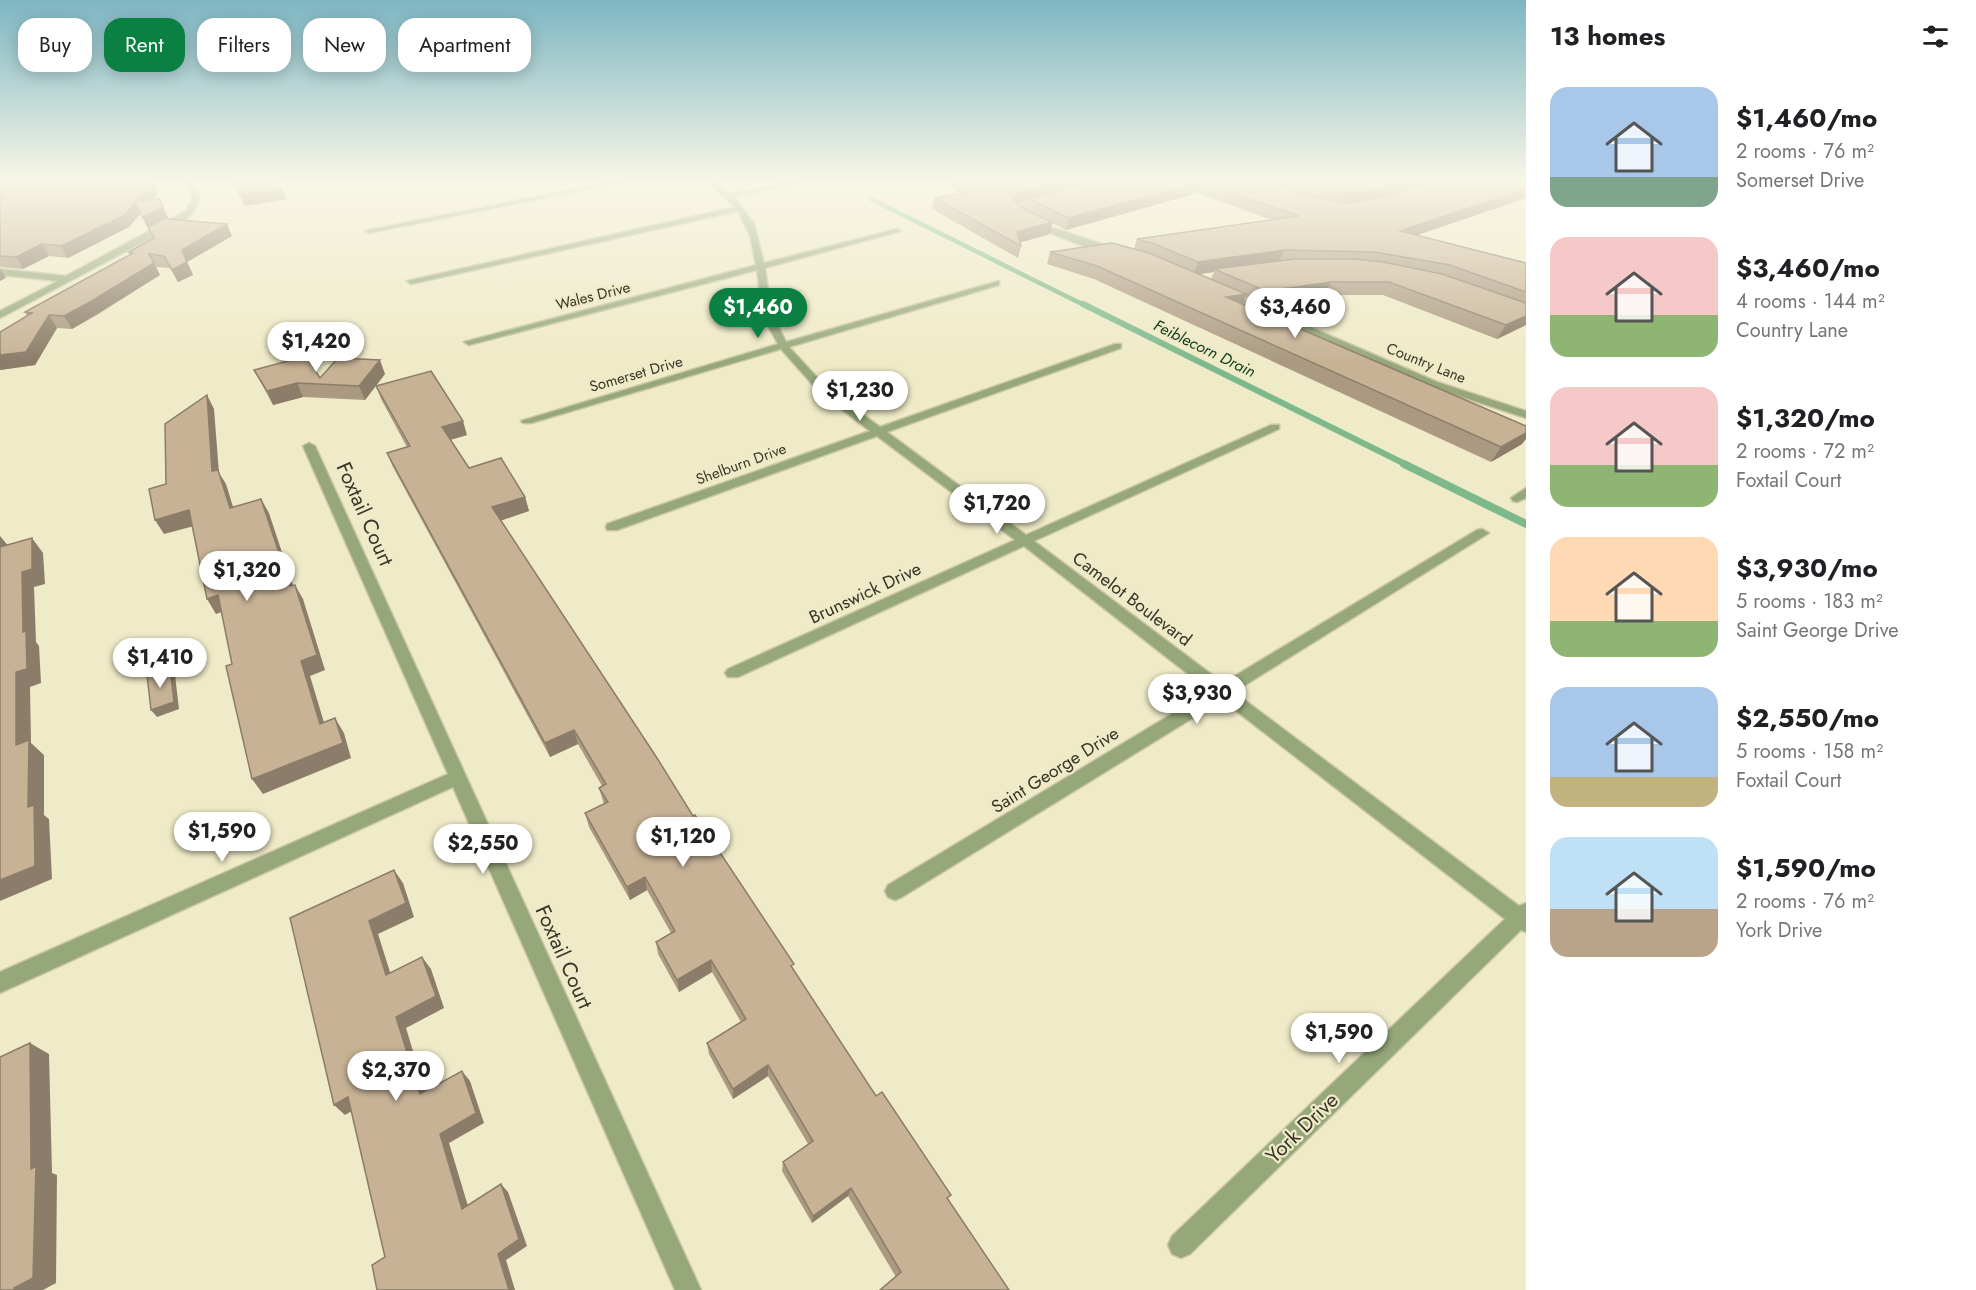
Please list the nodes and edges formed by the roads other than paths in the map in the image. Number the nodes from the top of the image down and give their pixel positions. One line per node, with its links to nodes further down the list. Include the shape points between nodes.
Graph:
1 (138, 242): 9 (street)
2 (586, 242): 10 (street)
3 (756, 242): 7 (street, Camelot Boulevard)
4 (855, 242): 7 (street, Wales Drive)
5 (1081, 242): 6 (street)
6 (1118, 252)
7 (761, 267): 14 (street, Wales Drive); 15 (street, Camelot Boulevard, via 767,314)
8 (0, 272): 9 (street)
9 (69, 279): 13 (street)
10 (411, 281)
11 (996, 283): 15 (street, Somerset Drive)
12 (1214, 289): 17 (street, Country Lane, via 1433,384)
13 (0, 315)
14 (469, 342)
15 (784, 346): 18 (street, Somerset Drive); 20 (street, Camelot Boulevard, via 801,369)
16 (1118, 346): 20 (street, Shelburn Drive)
17 (1526, 415)
18 (527, 422)
19 (1275, 427): 24 (street, Brunswick Drive)
20 (877, 431): 22 (street, Shelburn Drive); 24 (street, Camelot Boulevard)
21 (309, 446): 27 (street, Foxtail Court)
22 (612, 527)
23 (1482, 533): 26 (street, Saint George Drive)
24 (1024, 540): 25 (street, Brunswick Drive); 26 (street, Camelot Boulevard)
25 (733, 673)
26 (1221, 690): 28 (street, Saint George Drive); 29 (street, Camelot Boulevard)
27 (459, 777): 30 (street); 32 (street, Foxtail Court)
28 (895, 891)
29 (1524, 917): 31 (street, York Drive)
30 (0, 983)
31 (1181, 1245)
32 (688, 1290)

